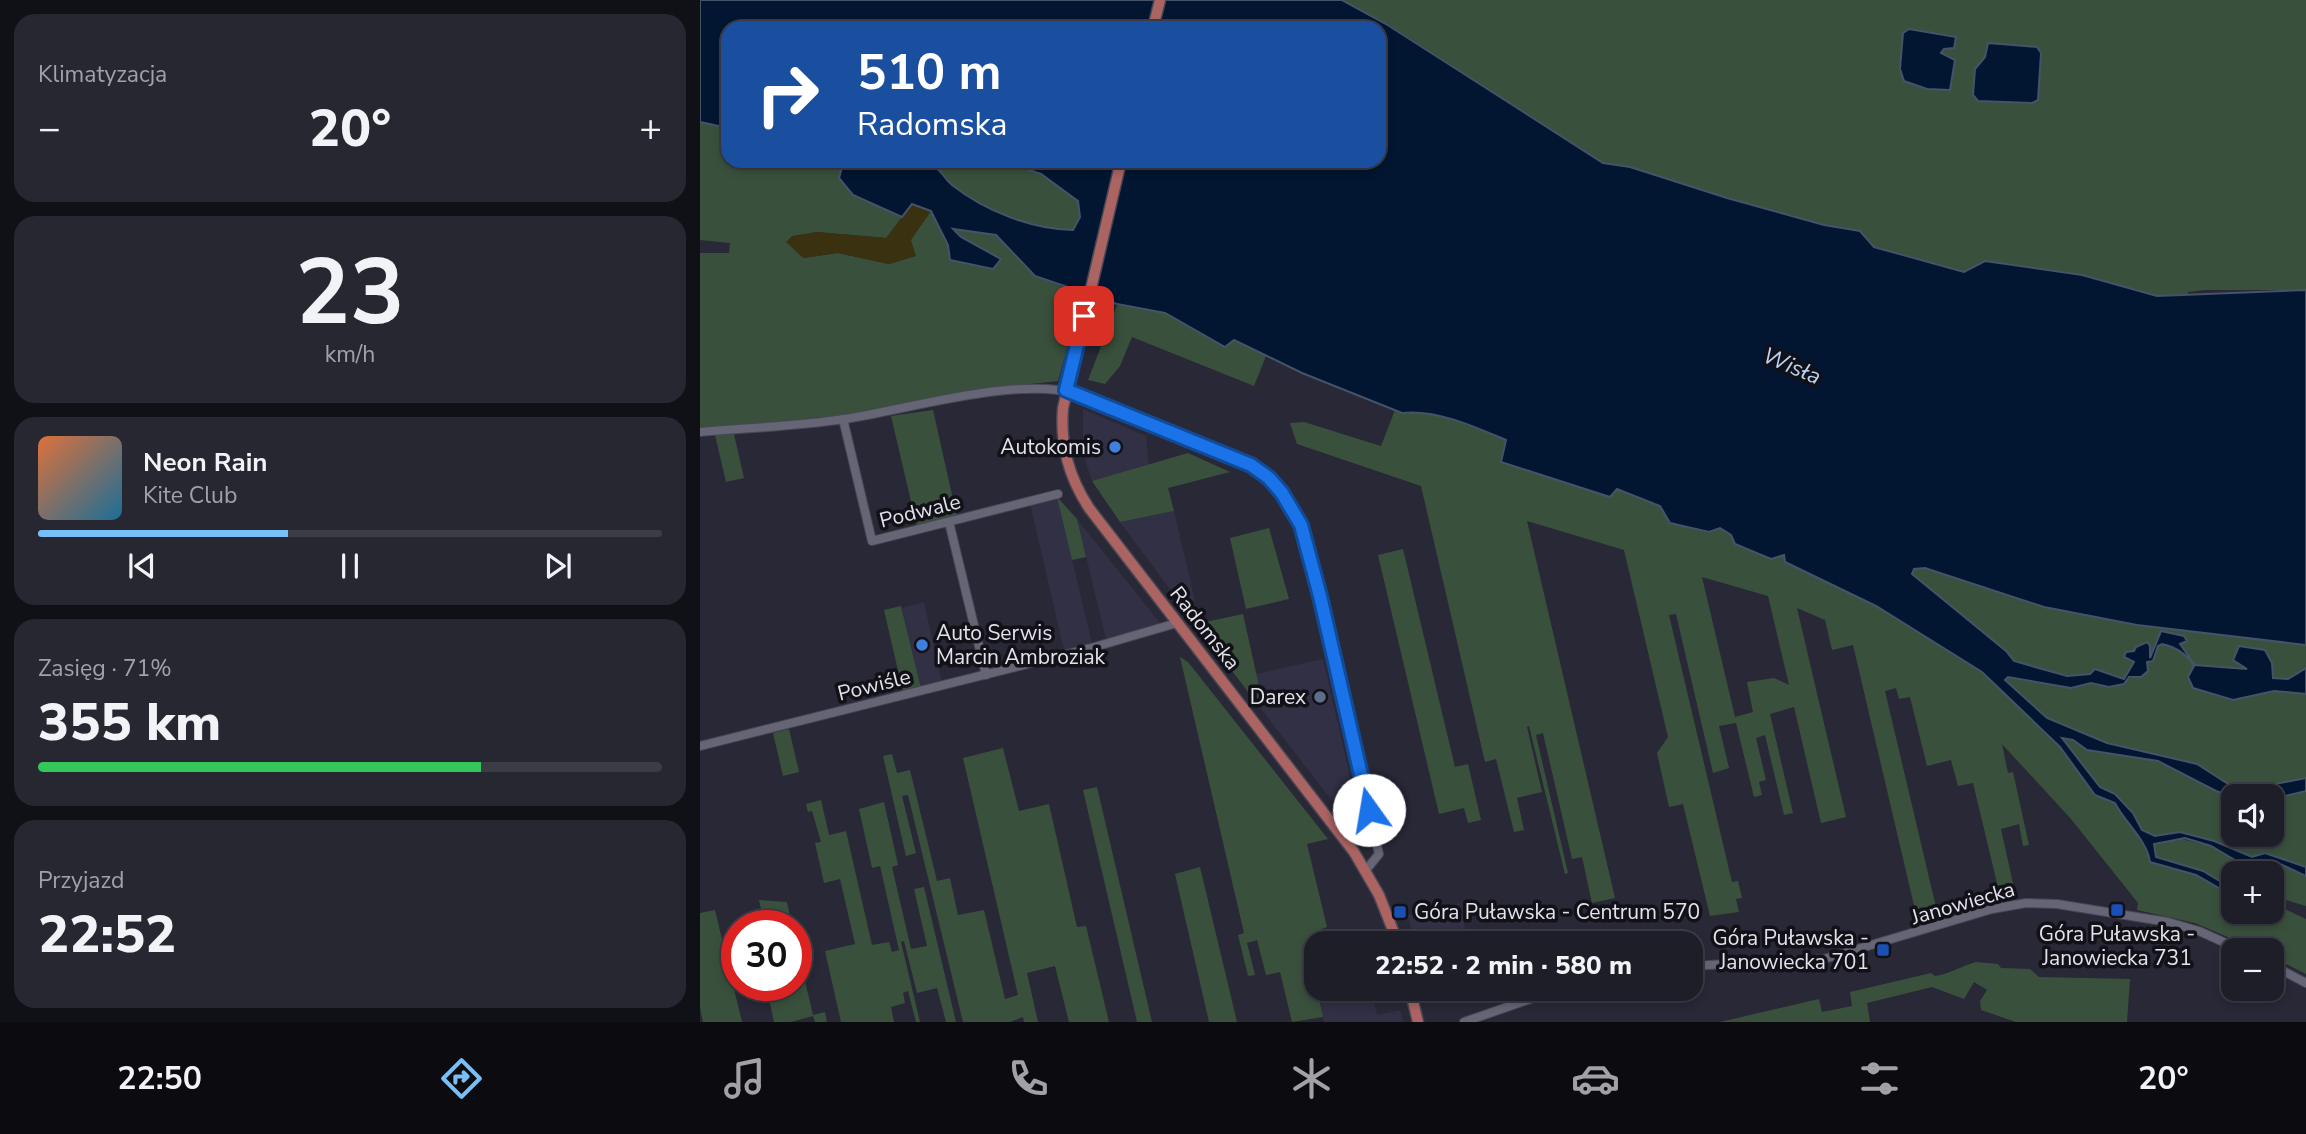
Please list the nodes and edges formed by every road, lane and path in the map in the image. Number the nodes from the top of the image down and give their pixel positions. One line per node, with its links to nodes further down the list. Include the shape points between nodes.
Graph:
1 (1160, 0): 2 (main road)
2 (1155, 21)
3 (1119, 168): 4 (main road, Radomska)
4 (1066, 390): 5 (street, via 972,395); 9 (main road, Radomska, via 1062,435 1073,481 1089,509); 12 (street, via 1251,465 1289,502 1310,554 1379,854)
5 (844, 419): 6 (street); 8 (street, Podwale, via 872,541)
6 (700, 432)
7 (1058, 494): 8 (street, Podwale)
8 (949, 522): 10 (street)
9 (1177, 623): 10 (street, Powiśle); 12 (main road, Radomska)
10 (986, 675): 11 (street, Powiśle)
11 (700, 746)
12 (1366, 870): 13 (main road, Radomska)
13 (1393, 931)
14 (2221, 941): 15 (street, Janowiecka, via 2168,922 2026,903 1826,958)
15 (1703, 965)
16 (2284, 971): 17 (street)
17 (2306, 983)
18 (1413, 1001): 20 (main road)
19 (1524, 1001): 21 (street)
20 (1418, 1022)
21 (1464, 1022)

